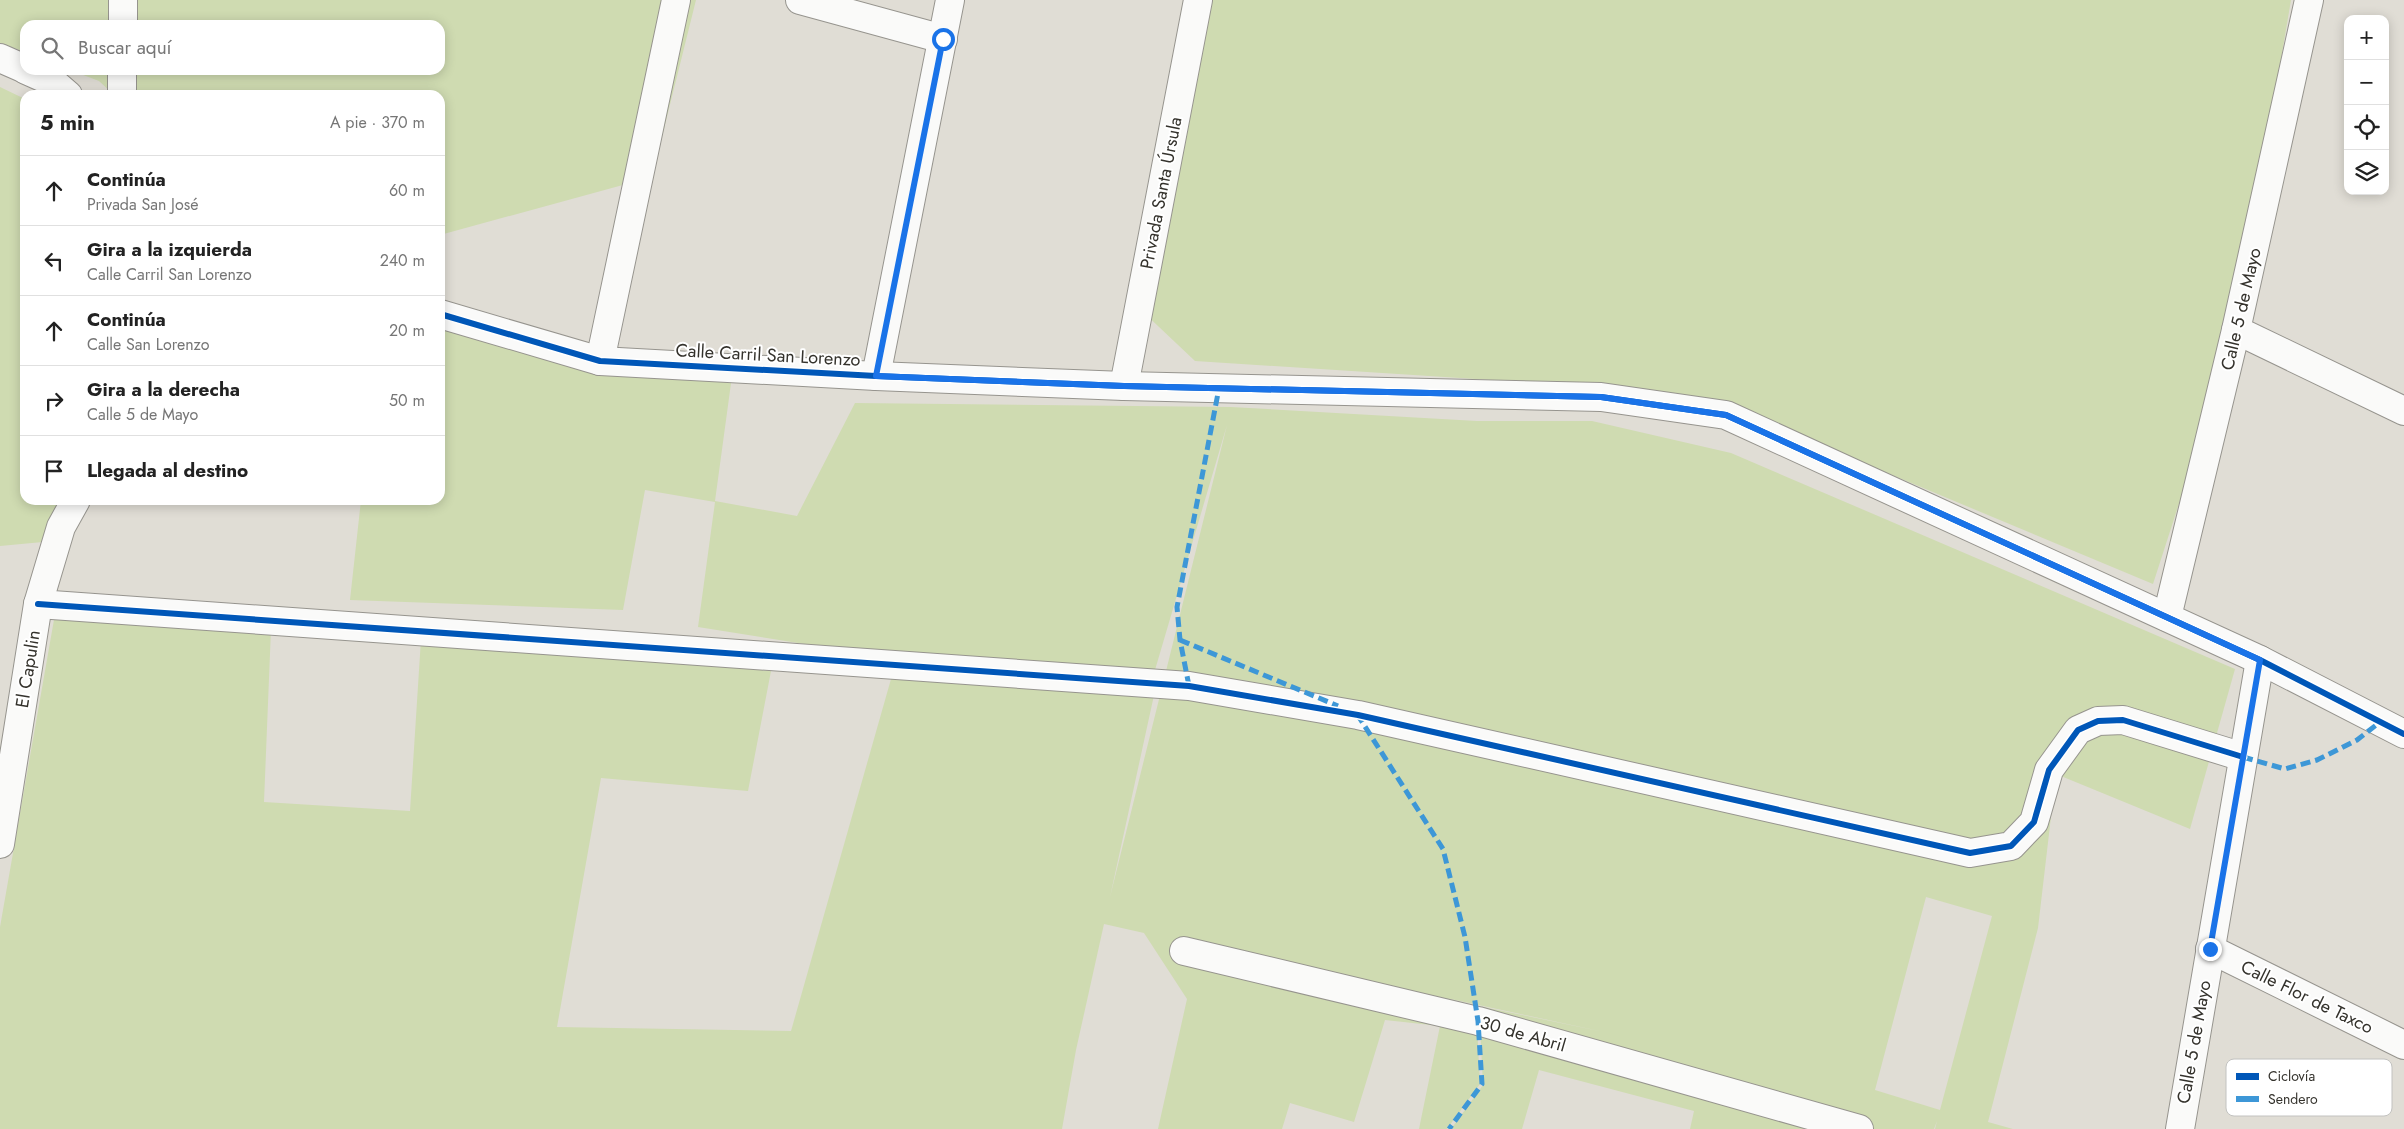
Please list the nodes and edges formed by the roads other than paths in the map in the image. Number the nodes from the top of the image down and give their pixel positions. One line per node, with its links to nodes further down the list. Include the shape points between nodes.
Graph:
1 (123, 0): 7 (street)
2 (676, 0): 17 (street)
3 (800, 0): 8 (street)
4 (950, 0): 8 (street)
5 (1198, 0): 19 (street, Privada Santa Úrsula)
6 (2309, 0): 16 (street, Calle 5 de Mayo)
7 (123, 20)
8 (943, 39): 18 (street)
9 (0, 58): 10 (street)
10 (20, 67)
11 (37, 75): 13 (street)
12 (122, 75): 14 (street)
13 (62, 90)
14 (122, 90)
15 (445, 315): 17 (street, Calle Carril San Lorenzo)
16 (2236, 330): 20 (street); 23 (street, Calle 5 de Mayo)
17 (600, 361): 18 (street, Calle Carril San Lorenzo)
18 (876, 376): 19 (street, Calle Carril San Lorenzo)
19 (1124, 386): 23 (street, Calle Carril San Lorenzo, via 1601,397 1726,415)
20 (2404, 411)
21 (73, 505): 22 (street, El Capulin, via 61,527)
22 (38, 604): 26 (street, via 1189,686 1358,714 1970,852 2011,846 2034,822 2049,770 2078,730 2098,721 2123,720); 27 (street, El Capulin)
23 (2167, 617): 24 (street, Calle Carril San Lorenzo)
24 (2260, 660): 25 (street, Calle Carril San Lorenzo); 26 (street, Calle 5 de Mayo)
25 (2404, 734)
26 (2243, 757): 28 (street, Calle 5 de Mayo)
27 (0, 844)
28 (2210, 949): 30 (street, Calle Flor de Taxco); 32 (street, Calle 5 de Mayo)
29 (1184, 951): 31 (street, 30 de Abril, via 1478,1021)
30 (2404, 1045)
31 (1859, 1129)
32 (2180, 1129)

